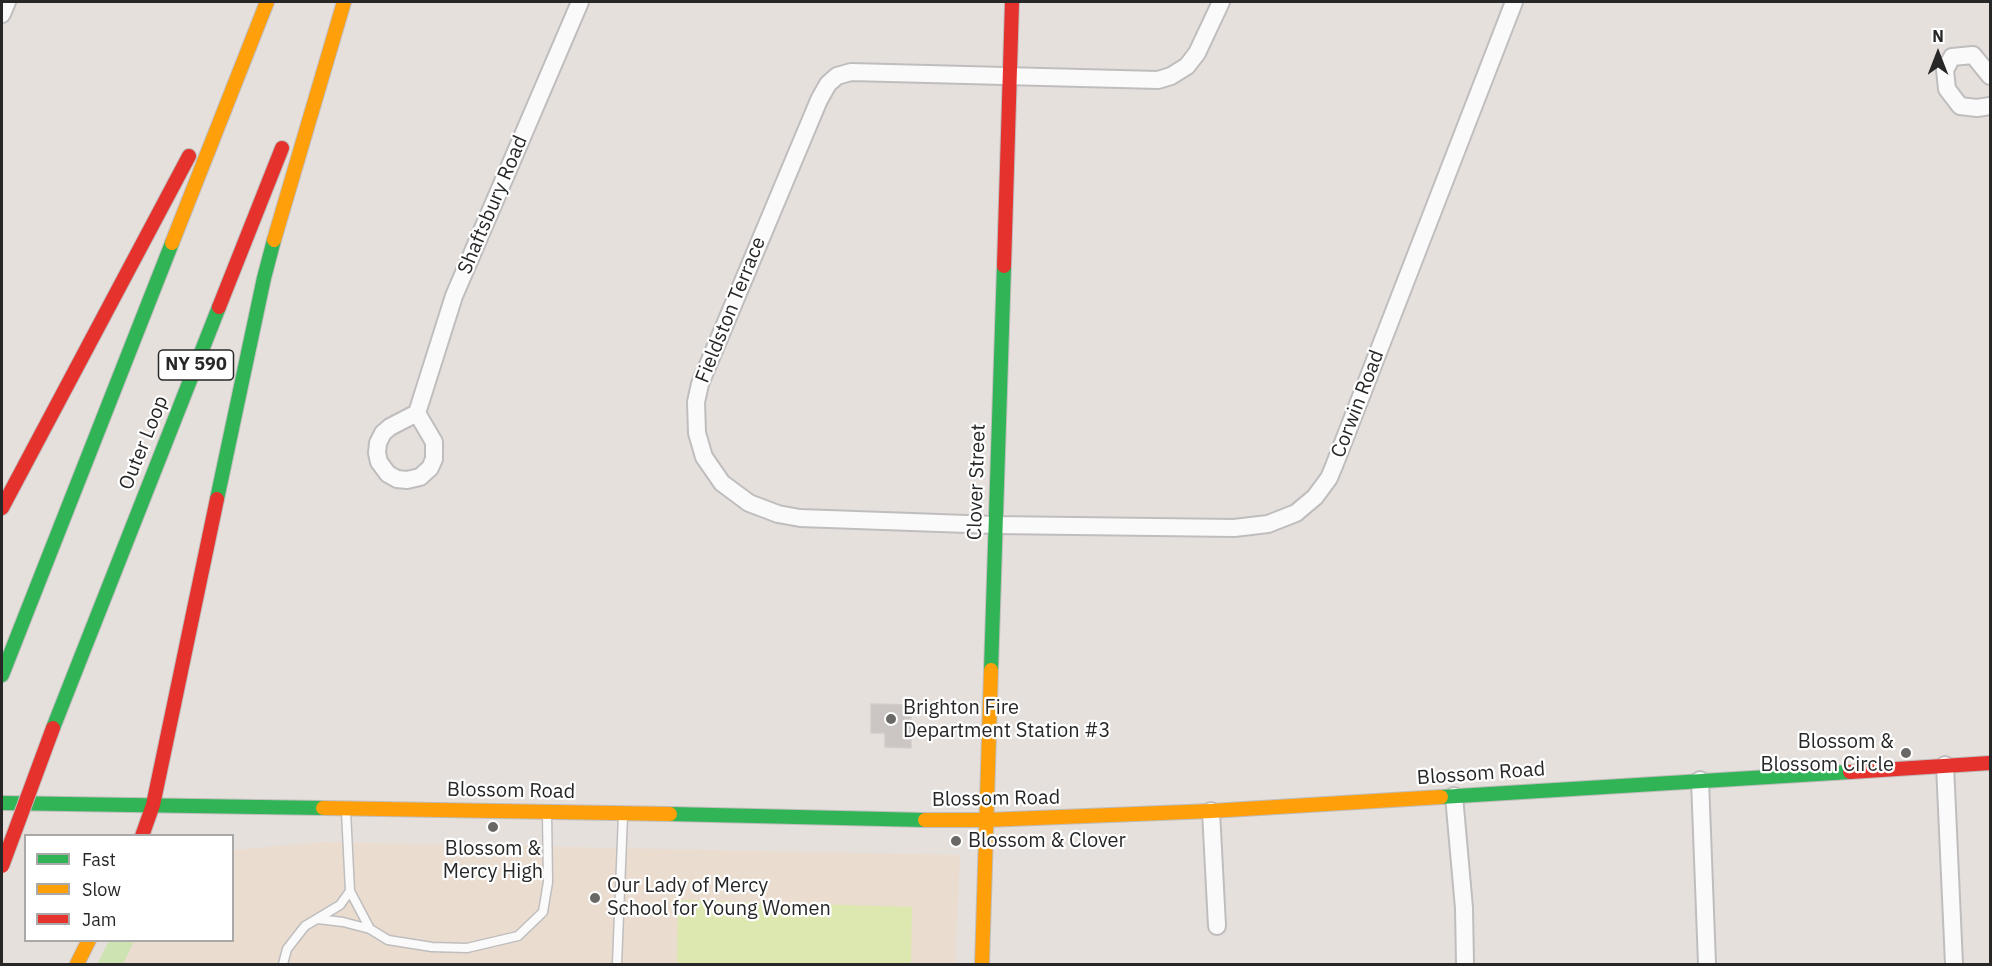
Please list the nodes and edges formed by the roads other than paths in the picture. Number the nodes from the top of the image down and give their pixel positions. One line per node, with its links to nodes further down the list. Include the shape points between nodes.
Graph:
1 (7, 2): 9 (street)
2 (339, 2): 13 (main road)
3 (344, 2): 26 (main road, via 264,278)
4 (580, 2): 17 (street, Shaftsbury Road, via 454,296)
5 (1012, 2): 10 (main road, Clover Street)
6 (1221, 2): 10 (street, Fieldston Terrace, via 1197,53 1187,66 1171,76 1158,80)
7 (1514, 2): 19 (street, Corwin Road, via 1334,466 1315,497 1296,513 1252,527)
8 (266, 5): 14 (main road); 20 (main road, NY 590)
9 (2, 14)
10 (1011, 76): 19 (main road, Clover Street); 19 (street, Fieldston Terrace, via 850,72 828,84 704,372 696,402 704,457 722,483 749,503 800,518)
11 (1990, 76): 12 (street, via 1973,55 1952,57 1945,70 1947,89 1960,106)
12 (1990, 106)
13 (298, 109)
14 (202, 129)
15 (289, 131): 33 (main road, Outer Loop / NY 590, bridge, via 52,728)
16 (192, 148): 18 (main road)
17 (417, 413)
18 (2, 508)
19 (995, 525): 31 (main road, Clover Street)
20 (2, 675)
21 (1990, 763): 22 (main road, Blossom Road)
22 (1944, 765): 23 (main road, Blossom Road); 45 (street)
23 (1700, 780): 24 (main road, Blossom Road); 44 (street)
24 (1454, 796): 29 (main road, Blossom Road); 43 (street)
25 (2, 803): 26 (main road, Blossom Road)
26 (153, 805): 27 (main road, Blossom Road); 32 (main road)
27 (346, 808): 28 (main road, Blossom Road); 34 (lane)
28 (547, 811): 30 (main road, Blossom Road); 37 (lane, via 548,882 543,912 518,936 467,948 432,947 388,940)
29 (1211, 811): 31 (main road, Blossom Road); 36 (street)
30 (624, 813): 31 (main road, Blossom Road); 41 (lane)
31 (986, 820): 42 (main road, Clover Street)
32 (143, 834)
33 (2, 866)
34 (350, 891): 35 (lane, via 340,904); 37 (lane)
35 (318, 919): 37 (lane); 40 (lane, via 305,926 287,949)
36 (1217, 926)
37 (370, 929)
38 (88, 942): 39 (main road)
39 (77, 964)
40 (283, 964)
41 (617, 964)
42 (982, 964)
43 (1465, 964)
44 (1707, 964)
45 (1954, 964)

